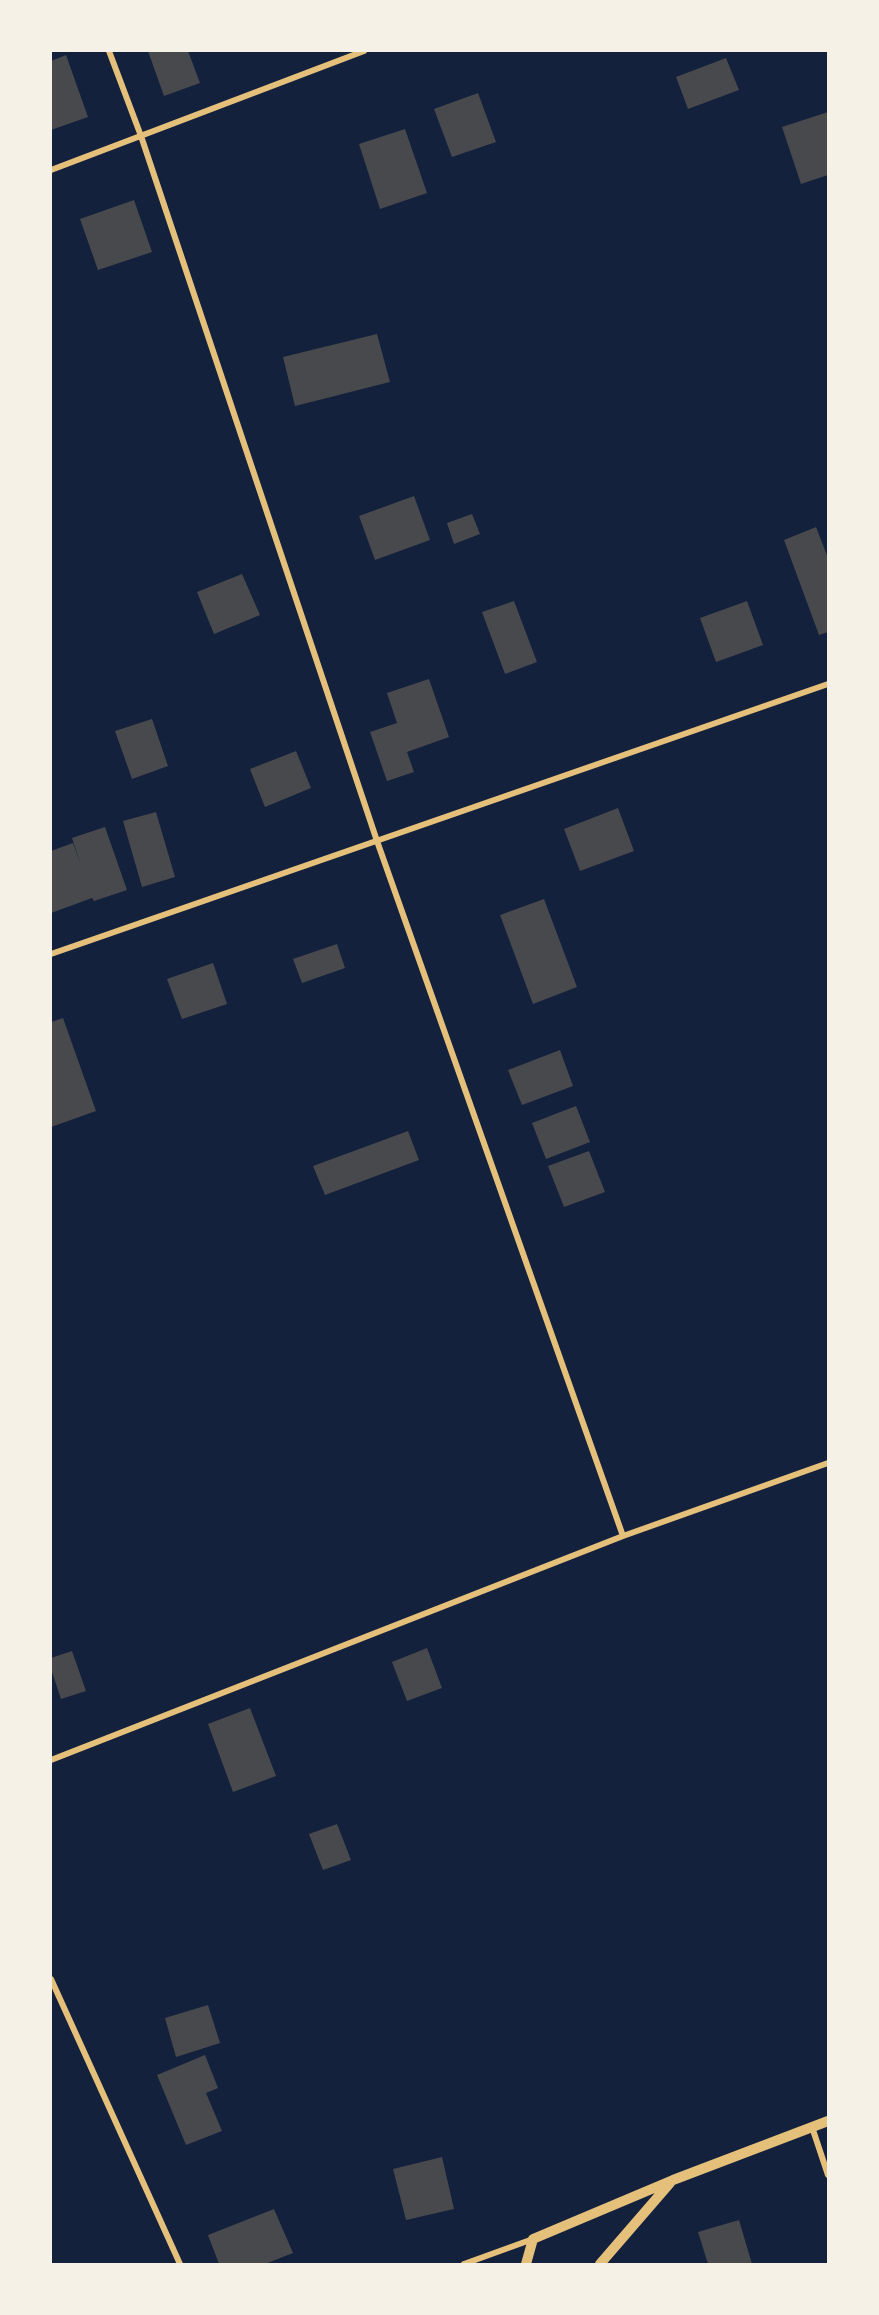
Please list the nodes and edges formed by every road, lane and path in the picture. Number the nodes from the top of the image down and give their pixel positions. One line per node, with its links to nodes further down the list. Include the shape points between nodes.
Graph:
1 (109, 51): 3 (street)
2 (364, 51): 3 (street)
3 (141, 136): 4 (street); 6 (street)
4 (51, 170)
5 (828, 684): 6 (street)
6 (377, 842): 7 (street); 9 (street)
7 (51, 954)
8 (828, 1463): 9 (street)
9 (623, 1536): 10 (street)
10 (51, 1760)
11 (51, 1979): 17 (street)
12 (828, 2121): 13 (street)
13 (812, 2127): 14 (street); 15 (street)
14 (828, 2175)
15 (673, 2180): 16 (street); 20 (street)
16 (533, 2239): 18 (street); 19 (street)
17 (180, 2264)
18 (464, 2264)
19 (526, 2264)
20 (600, 2264)

